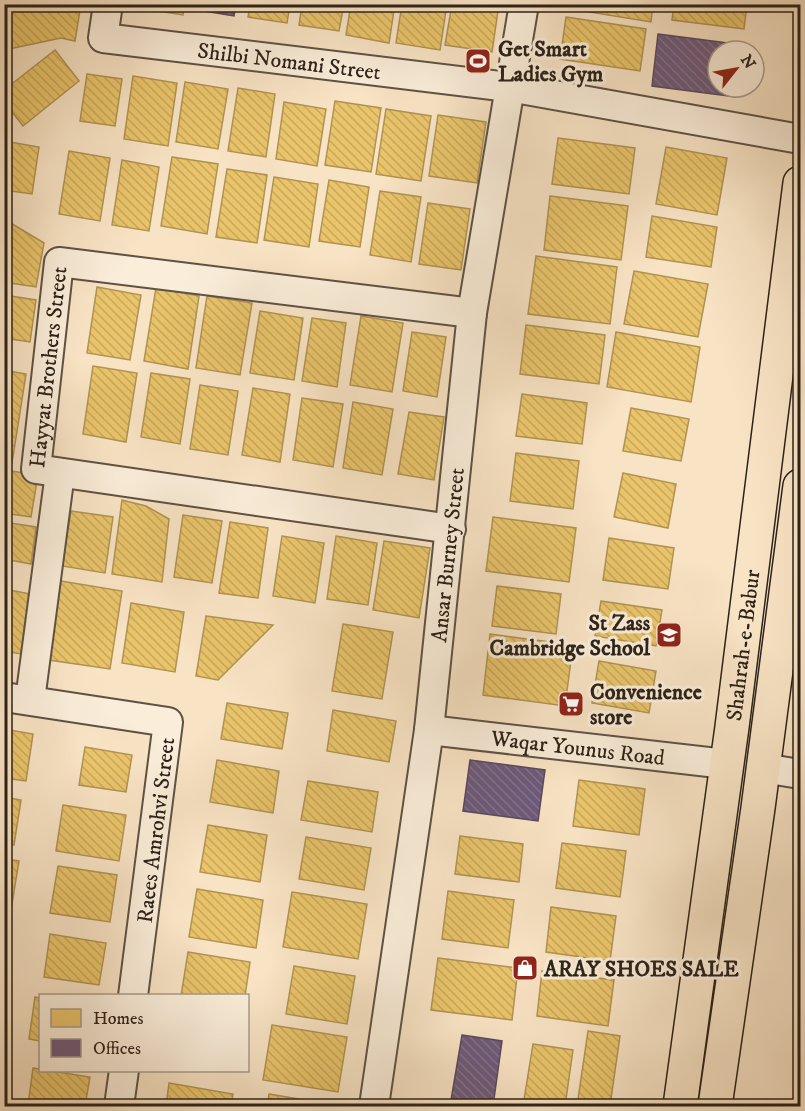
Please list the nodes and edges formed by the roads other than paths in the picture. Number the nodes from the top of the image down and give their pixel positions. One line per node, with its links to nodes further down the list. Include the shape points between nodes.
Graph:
1 (108, 4): 3 (street, Shilbi Nomani Street, via 103,38)
2 (524, 4): 3 (street, Ansar Burney Street)
3 (509, 87): 4 (street); 7 (street, Ansar Burney Street)
4 (801, 140)
5 (801, 183): 6 (main road, Shahrah-e-Babur)
6 (797, 231): 13 (main road, Shahrah-e-Babur)
7 (472, 313): 8 (street, Hayyat Brothers Street, via 59,262 36,469); 10 (street, Ansar Burney Street)
8 (60, 473): 10 (street, Hayyat Brothers Street); 11 (street)
9 (801, 486): 14 (main road, Shahrah-e-Babur)
10 (451, 529): 12 (street, Ansar Burney Street)
11 (17, 698): 16 (street, Raees Amrohvi Street, via 168,722)
12 (429, 730): 13 (street, Waqar Younus Road); 19 (street, Ansar Burney Street)
13 (726, 764): 20 (main road, Shahrah-e-Babur)
14 (763, 768): 15 (street); 21 (main road, Shahrah-e-Babur)
15 (801, 774)
16 (133, 994)
17 (124, 1072): 18 (street)
18 (119, 1107)
19 (374, 1107)
20 (680, 1107)
21 (715, 1107)

